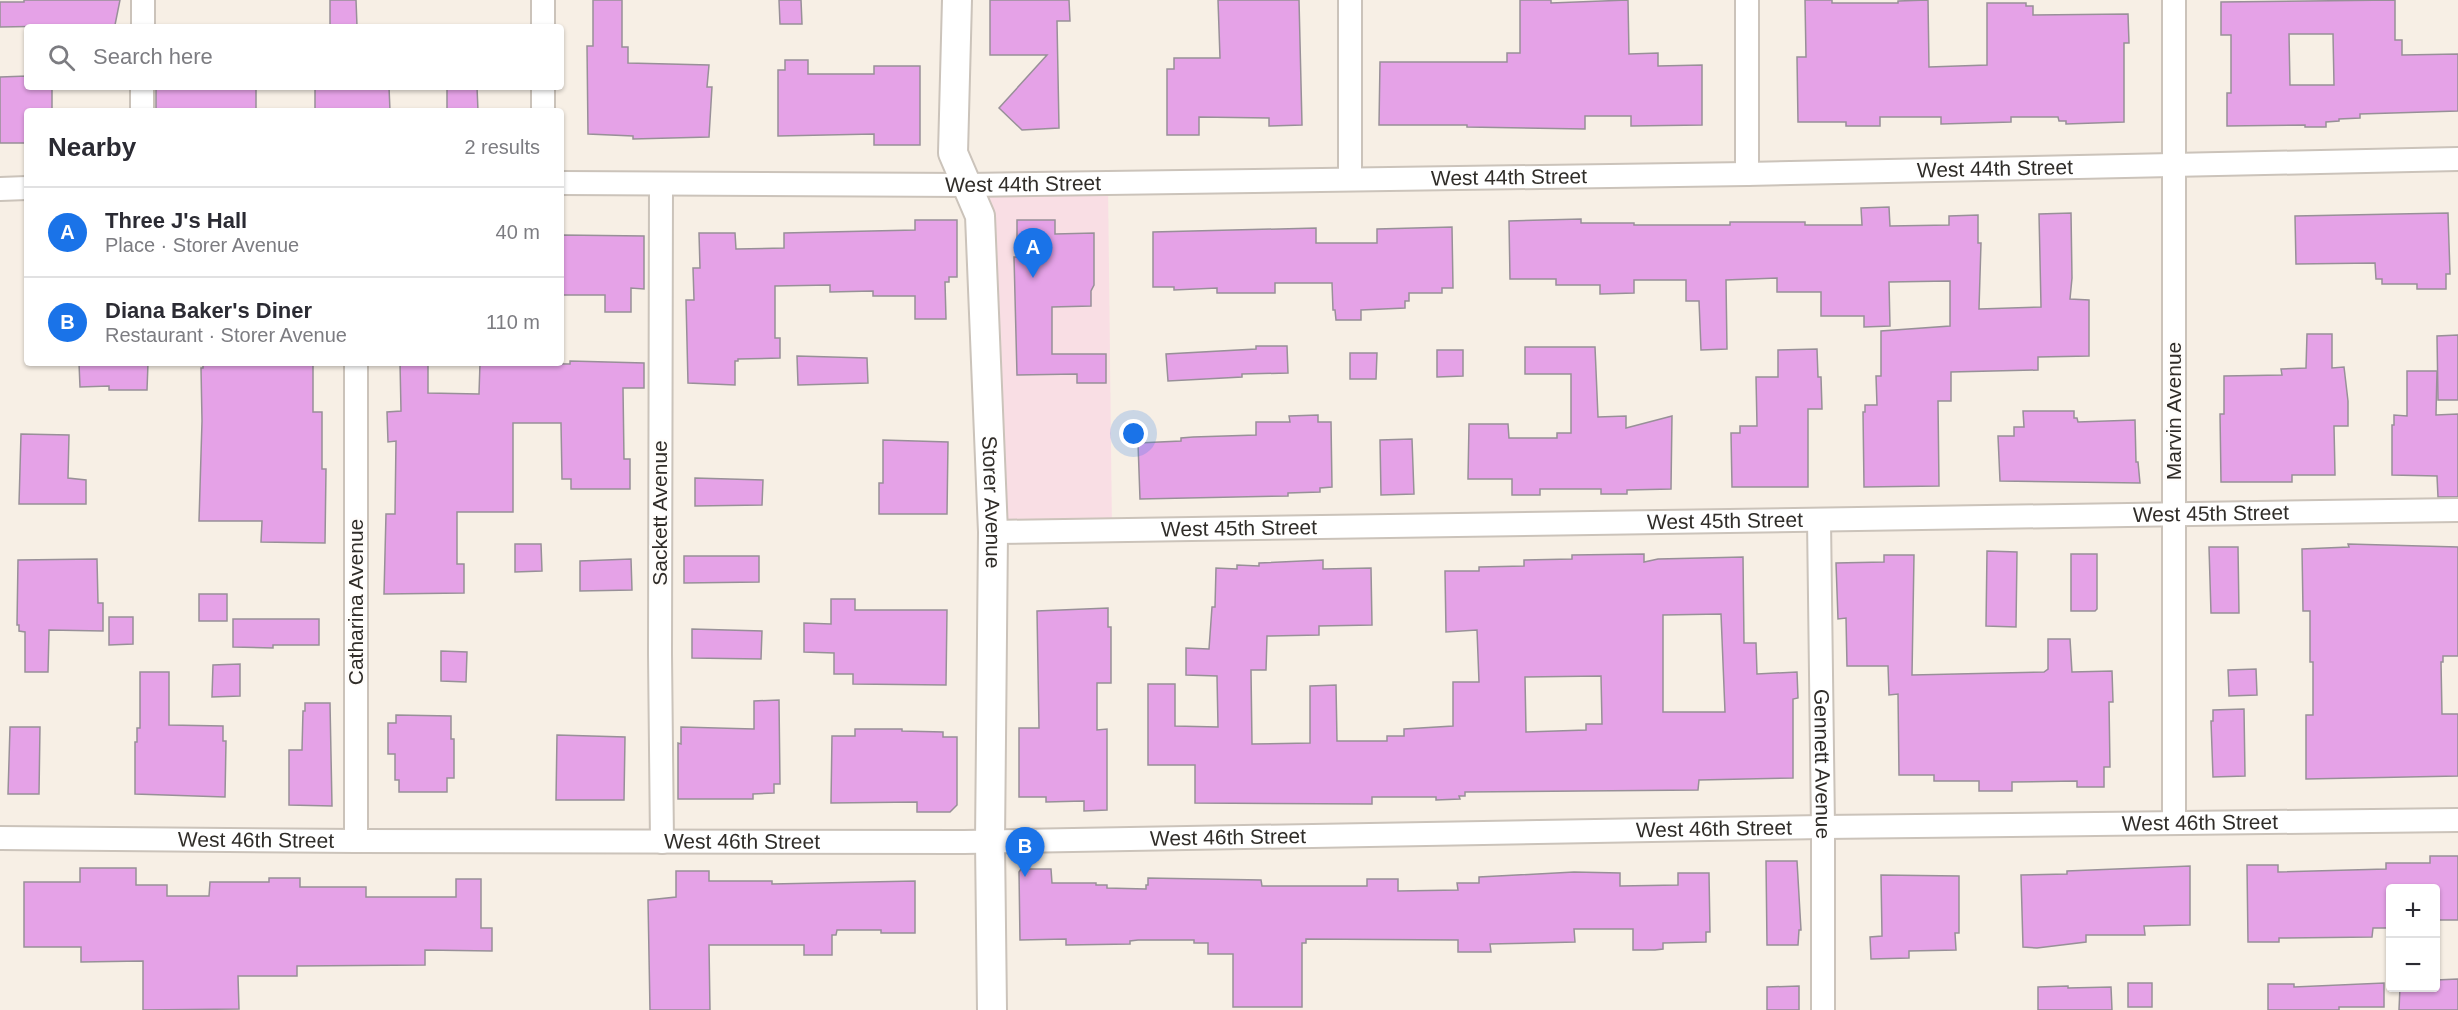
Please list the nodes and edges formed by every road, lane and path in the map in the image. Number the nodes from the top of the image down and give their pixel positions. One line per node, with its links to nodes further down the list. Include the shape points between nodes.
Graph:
1 (143, 0): 7 (street)
2 (543, 0): 8 (street)
3 (957, 0): 19 (street, Storer Avenue, via 953,153)
4 (1350, 0): 16 (street)
5 (1747, 0): 15 (street)
6 (2174, 0): 14 (street, Marvin Avenue)
7 (142, 24)
8 (543, 24)
9 (142, 90): 11 (street)
10 (543, 90): 12 (street)
11 (142, 108)
12 (543, 108)
13 (2458, 159): 14 (street, West 44th Street)
14 (2174, 165): 15 (street, West 44th Street); 24 (street, Marvin Avenue)
15 (1747, 174): 16 (street, West 44th Street)
16 (1350, 178): 19 (street, West 44th Street)
17 (564, 183): 18 (street, West 44th Street)
18 (661, 184): 19 (street, West 44th Street); 32 (street, Sackett Avenue)
19 (967, 185): 26 (street, Storer Avenue, via 980,216)
20 (24, 188): 21 (street)
21 (0, 189)
22 (356, 366): 31 (street, Catharina Avenue)
23 (2458, 510): 24 (street, West 45th Street)
24 (2174, 513): 25 (street, West 45th Street); 28 (street, Marvin Avenue)
25 (1819, 520): 26 (street, West 45th Street); 29 (street, Gennett Avenue)
26 (993, 532): 33 (street, Storer Avenue)
27 (2458, 820): 28 (street, West 46th Street)
28 (2174, 823): 29 (street, West 46th Street)
29 (1824, 827): 33 (street, West 46th Street); 35 (street, Gennett Avenue)
30 (0, 838): 31 (street, West 46th Street)
31 (356, 842): 32 (street, West 46th Street)
32 (662, 842): 33 (street, West 46th Street)
33 (990, 842): 34 (street, Storer Avenue)
34 (992, 1010)
35 (1823, 1010)

